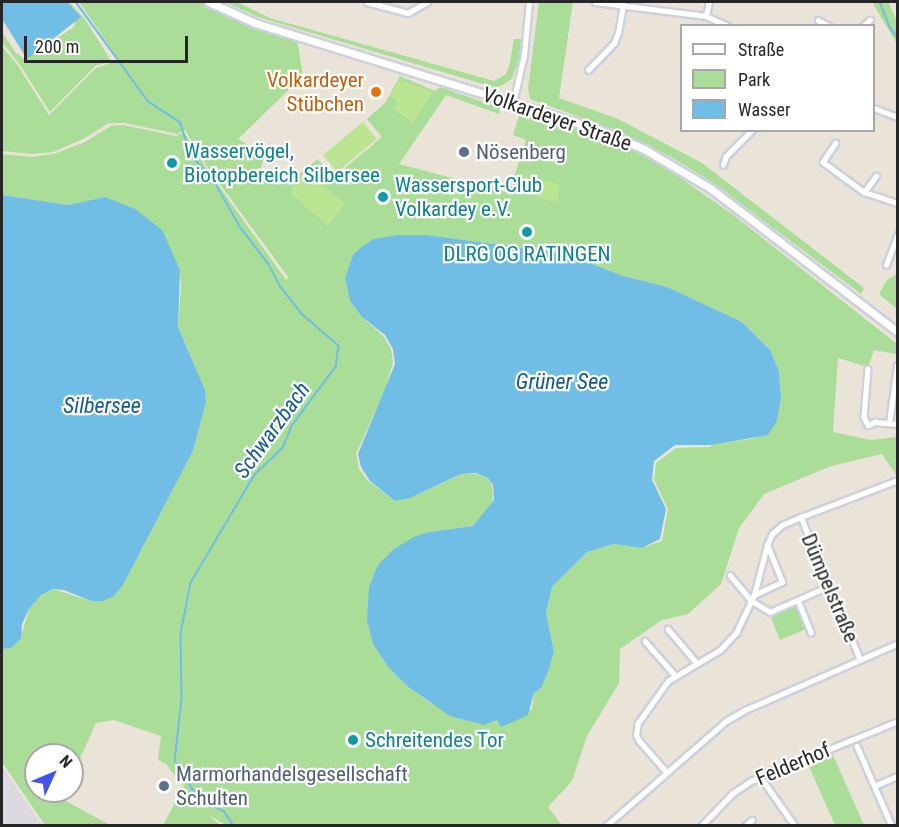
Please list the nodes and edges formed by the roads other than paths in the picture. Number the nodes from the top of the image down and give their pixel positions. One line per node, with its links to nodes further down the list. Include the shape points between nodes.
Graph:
1 (209, 2): 15 (main road, Volkardeyer Straße, via 255,23)
2 (367, 2): 3 (street, via 408,13)
3 (427, 2)
4 (529, 2): 15 (street, via 524,55)
5 (595, 2): 7 (street)
6 (709, 2): 8 (street)
7 (623, 5): 8 (street); 14 (street, via 614,43)
8 (706, 16): 11 (street)
9 (818, 20): 12 (street)
10 (870, 20): 13 (street)
11 (724, 24)
12 (825, 24)
13 (865, 24)
14 (588, 70)
15 (513, 103): 26 (main road, Volkardeyer Straße, via 592,127 670,163 745,214)
16 (875, 109): 17 (street)
17 (897, 117)
18 (750, 132): 20 (street, via 726,156)
19 (836, 143): 22 (street, via 823,162)
20 (723, 165)
21 (876, 176): 22 (street)
22 (864, 192): 23 (street)
23 (897, 203)
24 (897, 233): 25 (street)
25 (886, 265)
26 (897, 332)
27 (897, 366): 29 (street)
28 (867, 369): 29 (street, via 864,417 868,425)
29 (889, 423): 30 (street)
30 (897, 424)
31 (897, 480): 32 (street)
32 (801, 517): 33 (street, via 777,530); 35 (street, Dümpelstraße)
33 (767, 545): 36 (street); 36 (street, via 782,582)
34 (730, 575): 36 (street)
35 (829, 586): 37 (street); 42 (street, Dümpelstraße)
36 (753, 598): 37 (street, via 770,612); 43 (street, via 732,639)
37 (798, 600): 39 (street)
38 (668, 629): 43 (street)
39 (811, 632)
40 (645, 641): 44 (street)
41 (897, 643): 42 (street)
42 (860, 659): 47 (street, via 752,705)
43 (697, 663): 44 (street)
44 (675, 675): 47 (street, via 660,690 636,729 639,741)
45 (897, 722): 48 (street, Felderhof)
46 (857, 746): 50 (street)
47 (666, 772): 52 (street)
48 (760, 776): 53 (street, Felderhof, via 741,787); 55 (street)
49 (897, 776): 50 (street)
50 (874, 786): 56 (street)
51 (752, 820): 54 (street)
52 (606, 825)
53 (701, 825)
54 (745, 825)
55 (795, 825)
56 (892, 825)

